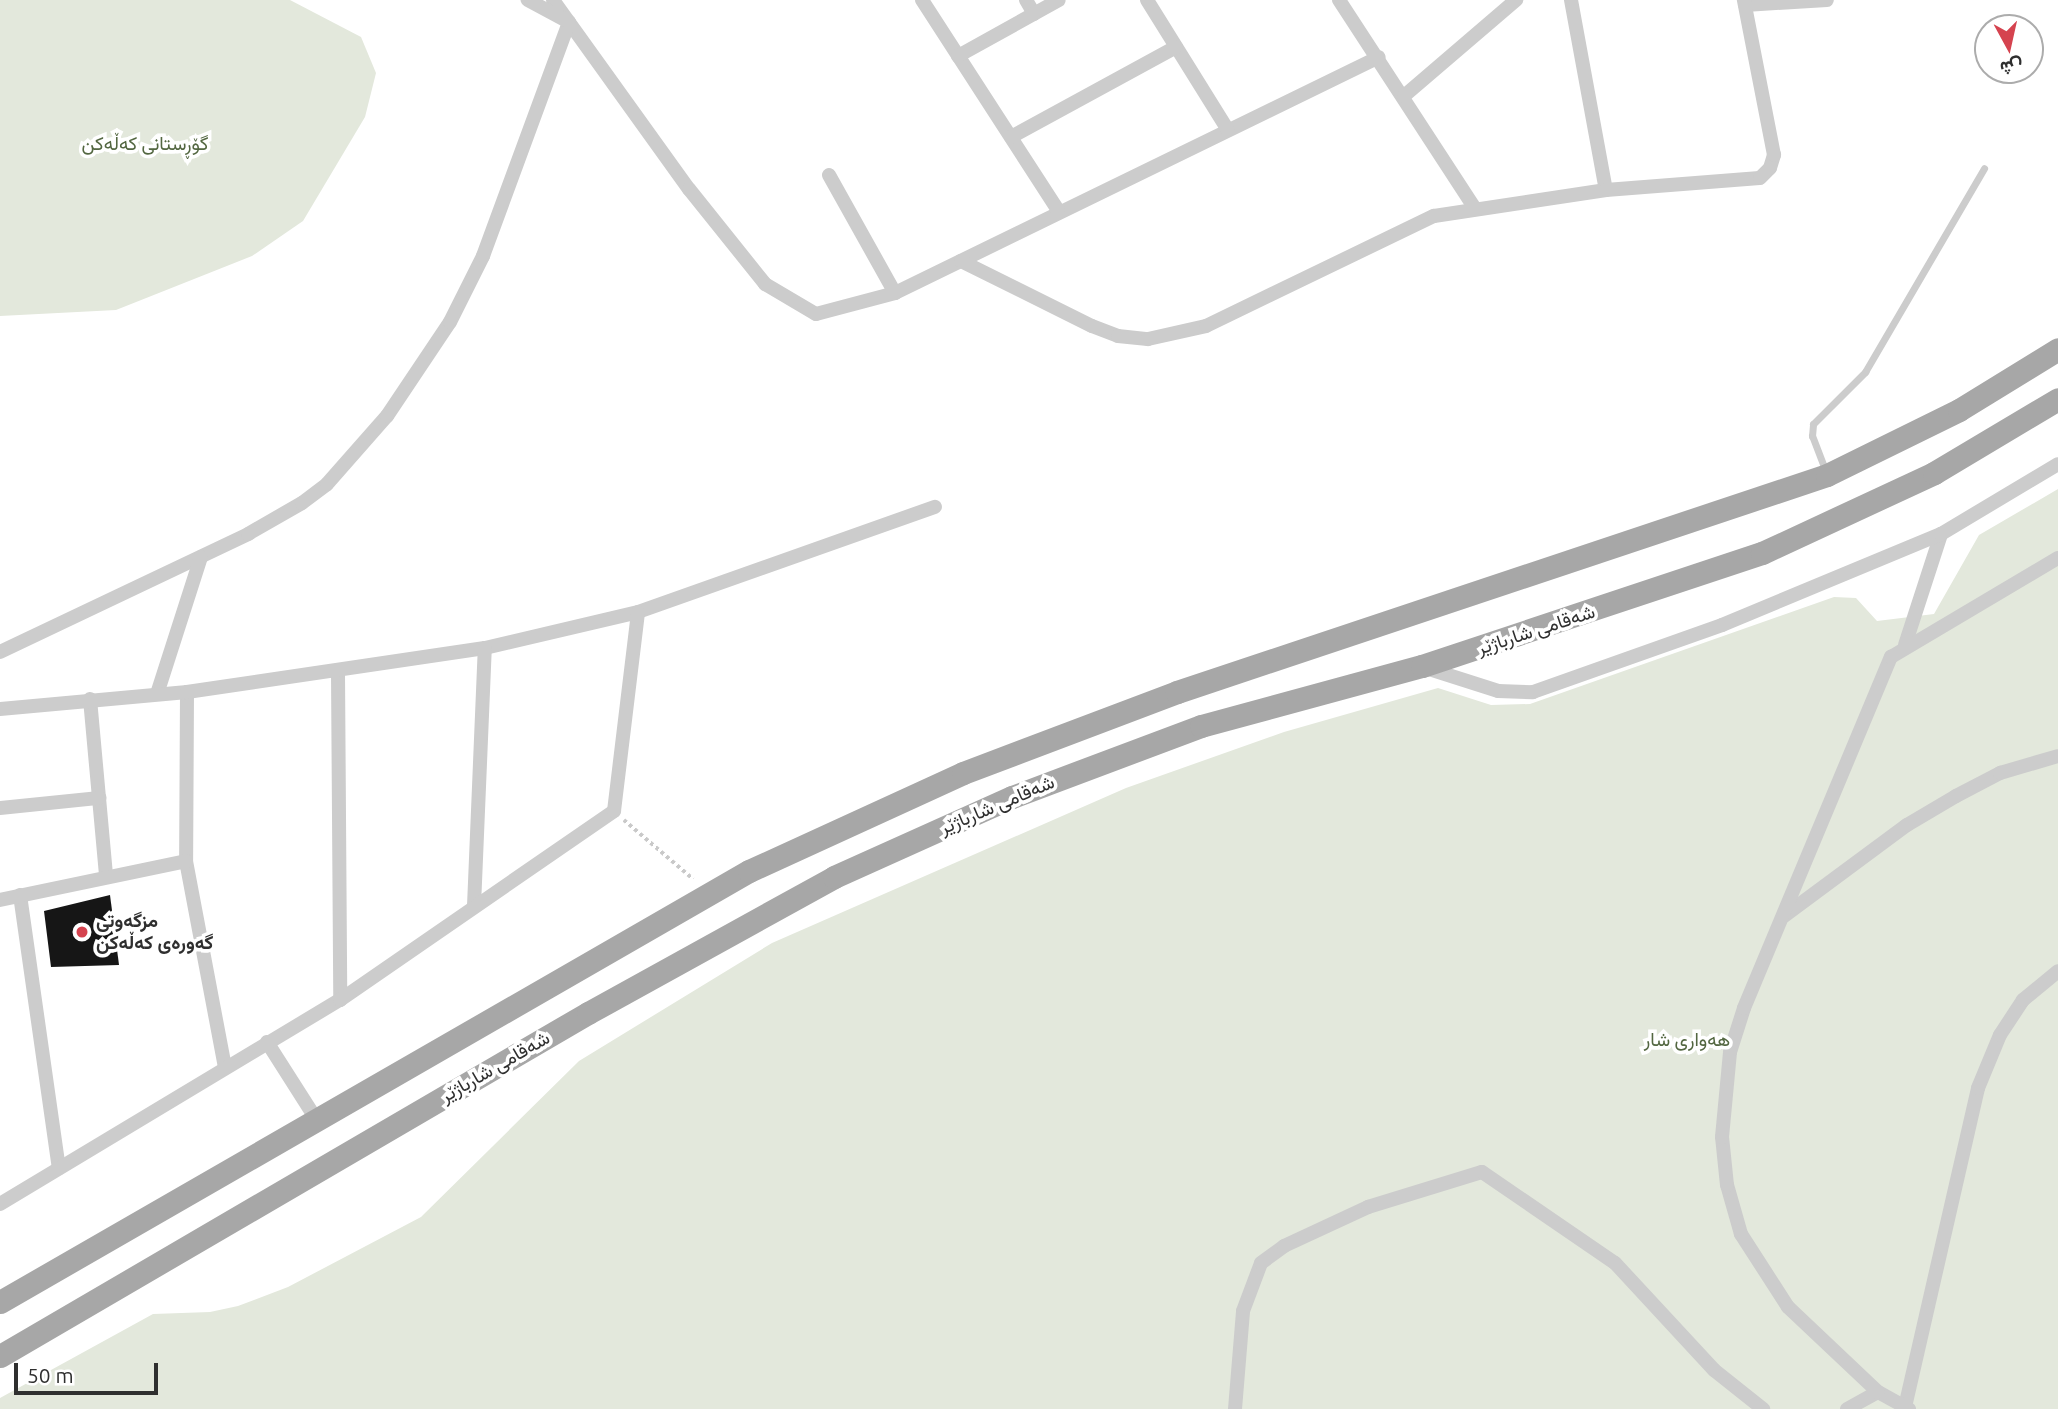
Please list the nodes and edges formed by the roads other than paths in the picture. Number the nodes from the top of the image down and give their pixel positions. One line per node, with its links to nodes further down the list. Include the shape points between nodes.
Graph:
1 (528, 0): 13 (street)
2 (553, 0): 13 (street)
3 (922, 0): 15 (street)
4 (1026, 0): 12 (street)
5 (1059, 0): 12 (street)
6 (1147, 0): 14 (street)
7 (1339, 0): 16 (street)
8 (1516, 0): 17 (street)
9 (1571, 0): 22 (street)
10 (1827, 0): 11 (street)
11 (1744, 2): 22 (street, via 1774,155 1770,168 1760,178)
12 (1034, 14): 15 (street)
13 (569, 22): 26 (street, via 689,189 765,284 816,314); 33 (street, via 483,256 421,368 327,484 248,534)
14 (1176, 47): 18 (street); 19 (street)
15 (958, 56): 19 (street)
16 (1379, 57): 17 (street); 18 (street)
17 (1404, 96): 23 (street)
18 (1228, 130): 24 (street)
19 (1011, 137): 24 (street)
20 (1984, 167): 30 (lane, via 1866,372 1813,424 1812,436)
21 (829, 175): 26 (street)
22 (1606, 190): 23 (street)
23 (1474, 207): 25 (street, via 1434,216 1206,326 1148,339 1118,336 1092,326)
24 (1058, 210): 25 (street)
25 (961, 261): 26 (street)
26 (895, 293)
27 (2058, 349): 30 (main road, شەقامی شارباژێر, via 1959,410)
28 (2058, 399): 39 (main road, شەقامی شارباژێر, via 1946,467 1802,537 1671,587)
29 (2058, 464): 32 (street)
30 (1827, 475): 45 (main road, شەقامی شارباژێر, via 1177,692)
31 (935, 507): 35 (street)
32 (1941, 534): 36 (street); 39 (street, via 1723,625 1533,692 1498,691)
33 (201, 557): 38 (street); 42 (street)
34 (2058, 558): 36 (street)
35 (638, 612): 37 (street); 54 (street, via 614,811)
36 (1905, 645): 55 (street, via 1882,672)
37 (485, 648): 40 (street); 54 (street)
38 (0, 652)
39 (1422, 666): 47 (main road, شەقامی شارباژێر, via 1201,726)
40 (338, 673): 41 (street); 57 (street)
41 (187, 692): 42 (street); 50 (street)
42 (157, 694): 43 (street)
43 (90, 699): 44 (street); 48 (street)
44 (0, 709)
45 (1031, 747): 47 (main road); 60 (main road, شەقامی شارباژێر, via 963,773 749,871)
46 (2058, 756): 55 (street, via 2000,773 1956,796 1907,825)
47 (1046, 784): 64 (main road, شەقامی شارباژێر, via 834,877 576,1020)
48 (99, 798): 49 (street); 51 (street)
49 (0, 808)
50 (186, 861): 51 (street); 59 (street)
51 (106, 874): 52 (street)
52 (20, 895): 53 (street); 61 (street)
53 (0, 900)
54 (474, 906): 57 (street)
55 (1783, 917): 65 (street, via 1730,1052 1722,1137 1727,1185 1741,1234 1762,1272 1788,1307)
56 (2058, 971): 66 (street, via 2023,1000 2000,1035 1978,1088)
57 (340, 1000): 58 (street)
58 (267, 1042): 59 (street); 60 (street)
59 (225, 1067): 61 (street)
60 (318, 1122): 63 (main road, شەقامی شارباژێر)
61 (59, 1168): 62 (street)
62 (0, 1204)
63 (0, 1303)
64 (0, 1356)
65 (1878, 1392): 66 (street); 69 (street)
66 (1907, 1408)
67 (1235, 1409): 68 (street, via 1243,1311 1261,1263 1284,1246 1367,1207 1482,1172 1615,1263 1714,1370)
68 (1763, 1409)
69 (1847, 1409)

